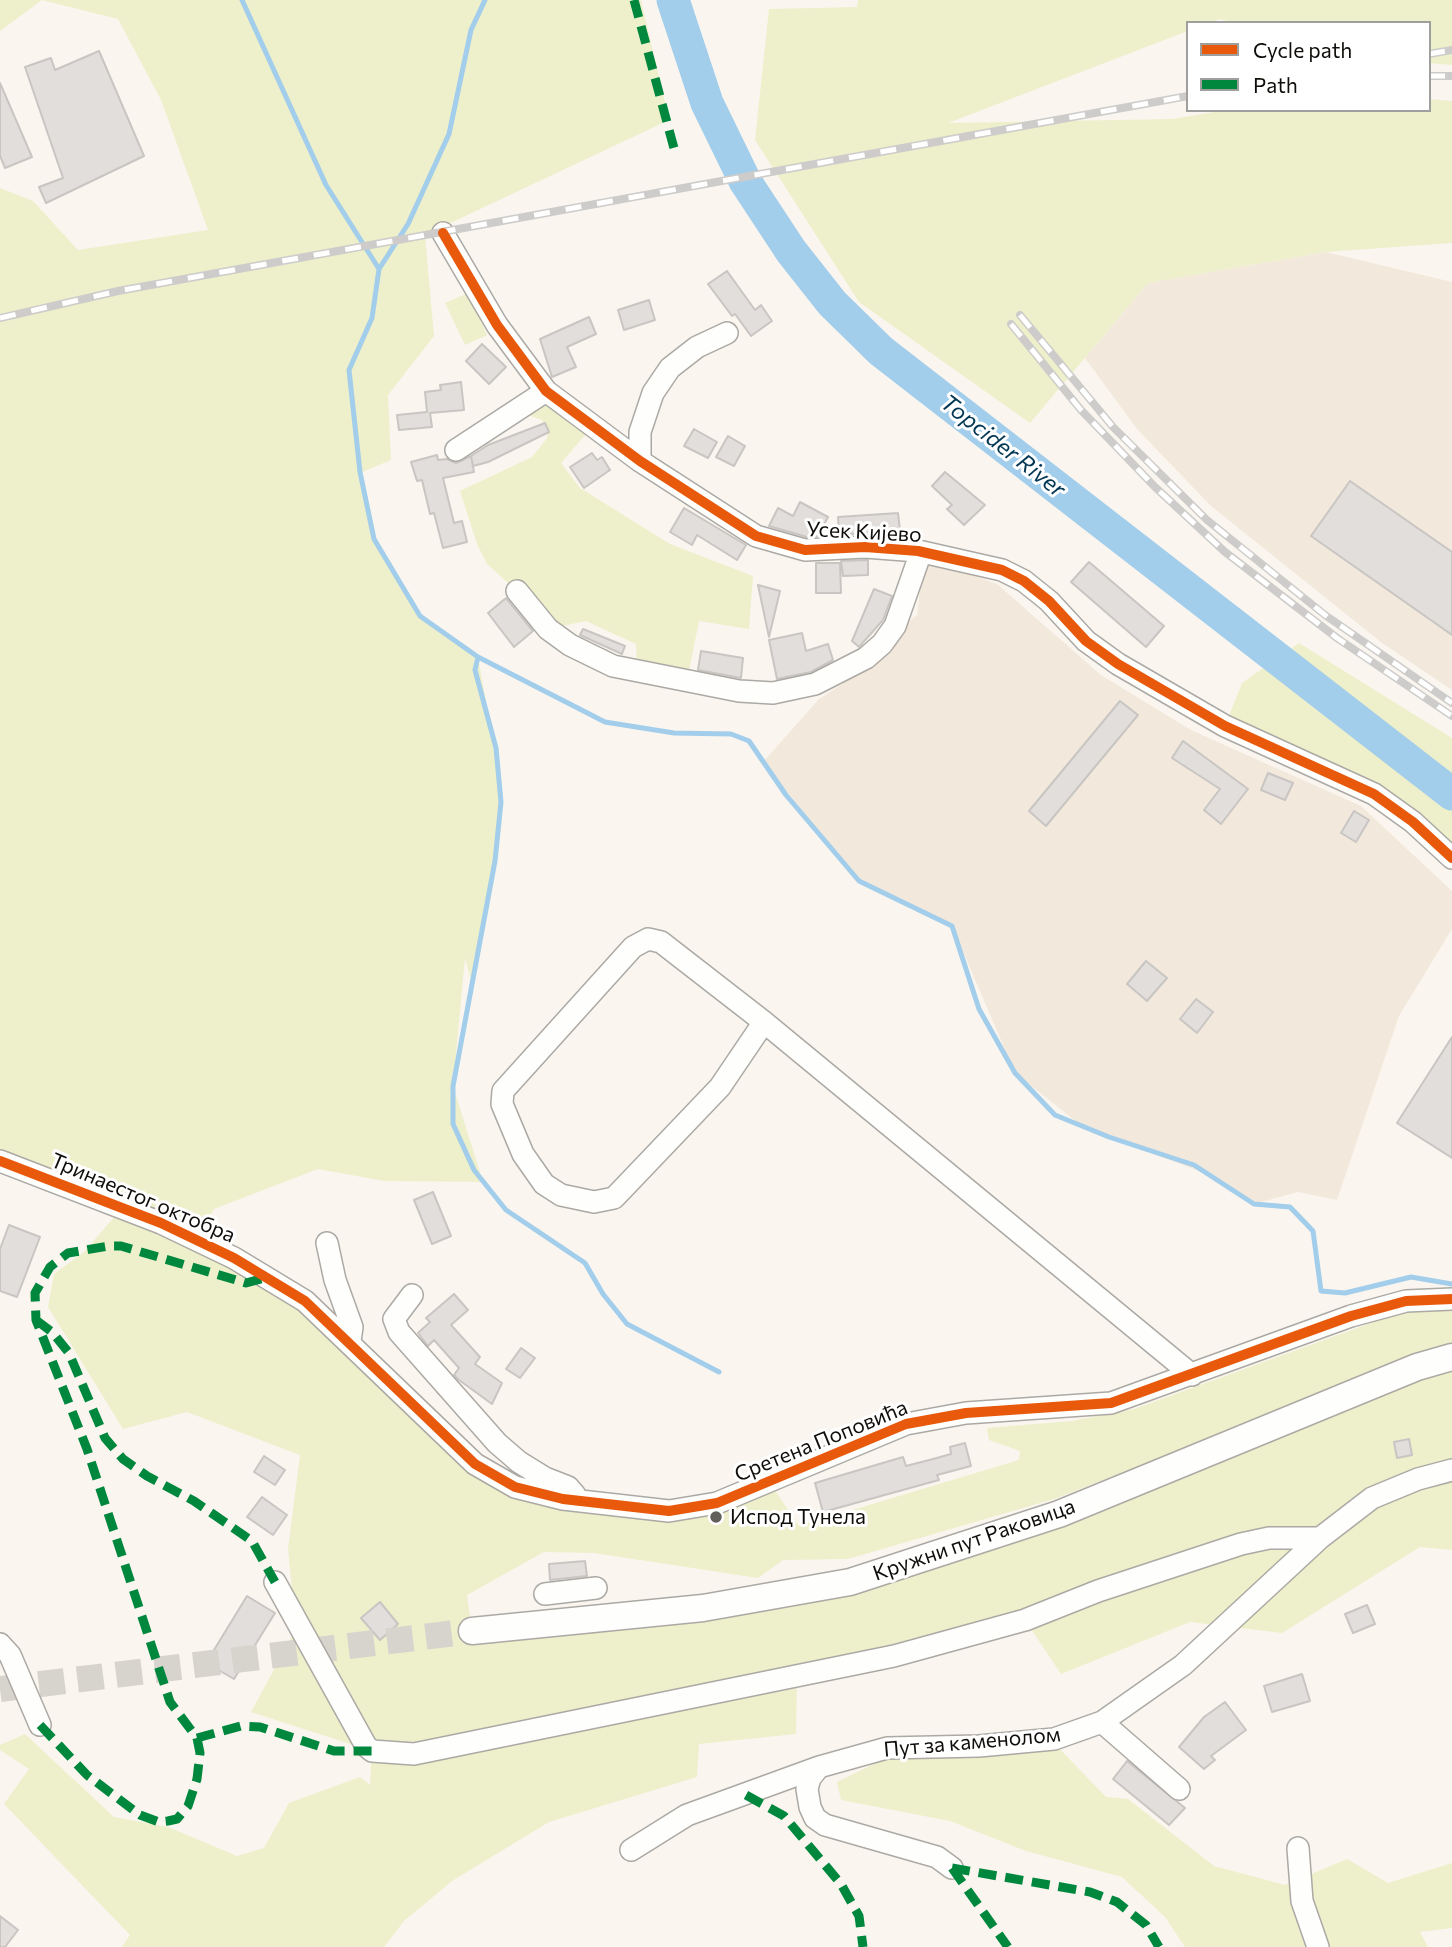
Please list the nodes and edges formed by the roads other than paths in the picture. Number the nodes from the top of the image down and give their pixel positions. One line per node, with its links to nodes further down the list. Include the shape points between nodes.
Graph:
1 (443, 233): 3 (street, Усек Кијево, via 496,325)
2 (727, 332): 5 (street, via 670,368 653,393 640,432)
3 (546, 391): 4 (street); 5 (street, Усек Кијево)
4 (456, 450)
5 (640, 461): 6 (street, Усек Кијево, via 756,536 781,545 805,550 865,547)
6 (921, 552): 7 (street, via 895,626 882,644 866,658 815,684 773,693 655,676 596,659 548,629); 8 (street, Усек Кијево, via 1002,570 1024,581 1118,664 1225,726 1374,794)
7 (517, 590)
8 (1452, 858)
9 (765, 1022): 9 (street, via 661,942 648,939 633,947 503,1091 502,1104 523,1154 544,1184 561,1195 594,1202 614,1198 720,1087); 17 (street)
10 (0, 1161): 12 (street, Тринаестог октобра, via 161,1223)
11 (327, 1243): 15 (street, via 352,1326)
12 (268, 1277): 15 (street, Сретена Поповића, via 305,1301)
13 (412, 1295): 19 (street, via 394,1319 399,1332 497,1443 545,1478 568,1487)
14 (1452, 1299): 17 (street, Сретена Поповића, via 1382,1307)
15 (350, 1341): 19 (street, Сретена Поповића, via 475,1464 515,1486)
16 (1452, 1357): 23 (main road, Кружни пут Раковица, via 1059,1514 899,1567 765,1598)
17 (1192, 1375): 19 (street, Сретена Поповића, via 1111,1403 966,1413 906,1424 696,1509 669,1511)
18 (1452, 1470): 20 (street, Пут за каменолом, via 1372,1498)
19 (581, 1502)
20 (1320, 1538): 21 (street, via 1269,1538 1241,1545 1025,1620 894,1656 414,1754 372,1751 366,1746); 26 (street, Пут за каменолом, via 1183,1665)
21 (275, 1582)
22 (545, 1594): 23 (street, via 595,1581)
23 (600, 1618): 24 (main road, Кружни пут Раковица)
24 (472, 1631)
25 (0, 1644): 27 (street, via 10,1655)
26 (1102, 1722): 28 (street, Пут за каменолом, via 1054,1739 887,1748); 29 (street)
27 (40, 1725)
28 (819, 1767): 31 (street, Пут за каменолом, via 687,1815); 32 (street, via 807,1788 815,1818 841,1832 937,1857)
29 (1179, 1788)
30 (1298, 1848): 33 (street, via 1302,1901)
31 (631, 1850)
32 (952, 1868)
33 (1318, 1947)

